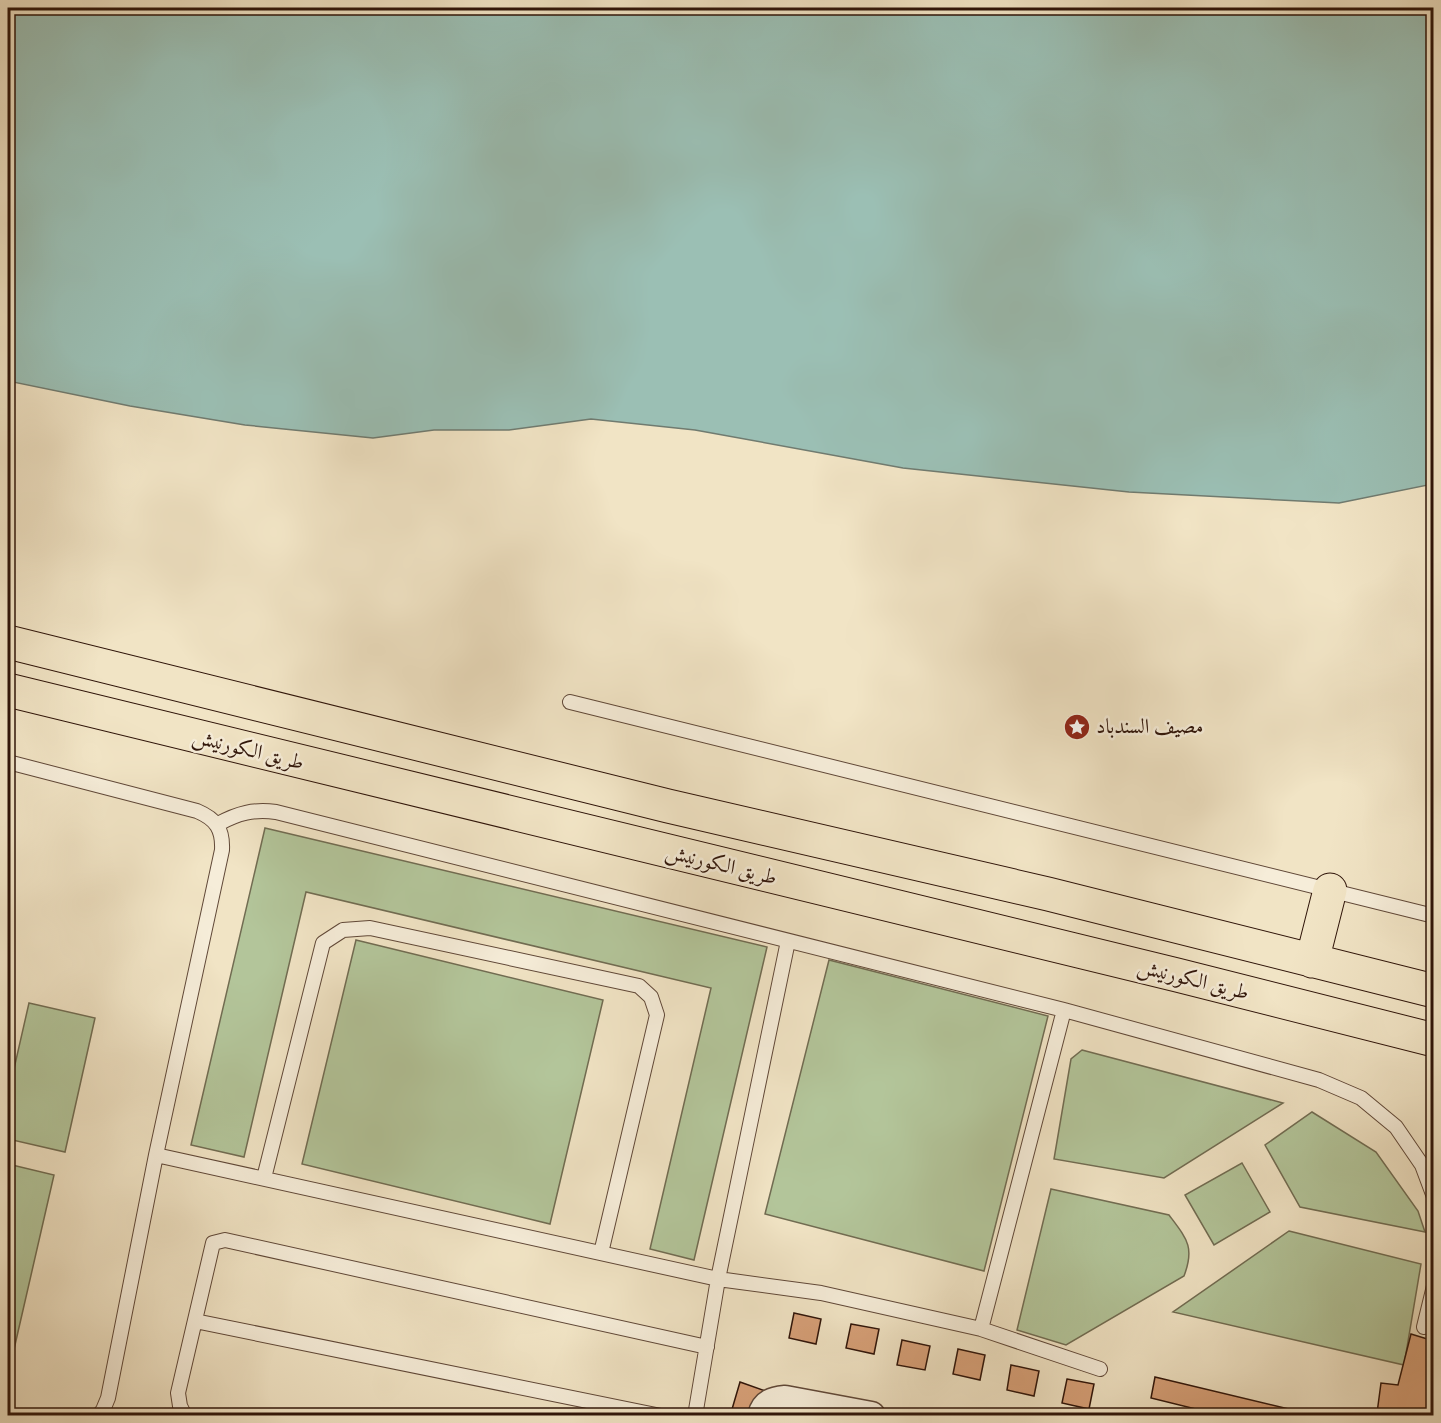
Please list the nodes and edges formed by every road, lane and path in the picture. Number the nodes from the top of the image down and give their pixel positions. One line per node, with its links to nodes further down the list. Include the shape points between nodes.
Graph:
1 (8, 642): 9 (highway)
2 (8, 690): 12 (highway, طريق الكورنيش)
3 (570, 702): 6 (lane)
4 (8, 762): 5 (lane, via 197,811)
5 (218, 824): 8 (lane, via 246,812 276,812); 13 (lane, via 222,850)
6 (1329, 890): 7 (lane); 9 (highway)
7 (1434, 916)
8 (788, 941): 11 (lane); 17 (lane)
9 (1312, 961): 10 (highway)
10 (1434, 991)
11 (1064, 1010): 15 (lane, via 1319,1080 1361,1098 1396,1127 1422,1165); 21 (lane)
12 (1434, 1041)
13 (156, 1155): 14 (lane); 24 (lane, via 108,1398)
14 (264, 1178): 16 (lane); 16 (lane, via 323,943 343,930 370,928 639,987 651,997 657,1015)
15 (1434, 1197)
16 (601, 1253): 17 (lane)
17 (718, 1279): 21 (lane, via 821,1293); 22 (lane)
18 (1434, 1286): 20 (lane)
19 (195, 1321): 22 (lane, via 213,1243 225,1240); 25 (lane, via 178,1393); 26 (lane)
20 (1424, 1327)
21 (981, 1329): 23 (lane)
22 (707, 1347): 27 (lane)
23 (1100, 1369)
24 (98, 1416)
25 (185, 1416)
26 (661, 1416)
27 (695, 1416)
28 (762, 1416): 29 (street, via 771,1402 785,1400)
29 (871, 1416)

